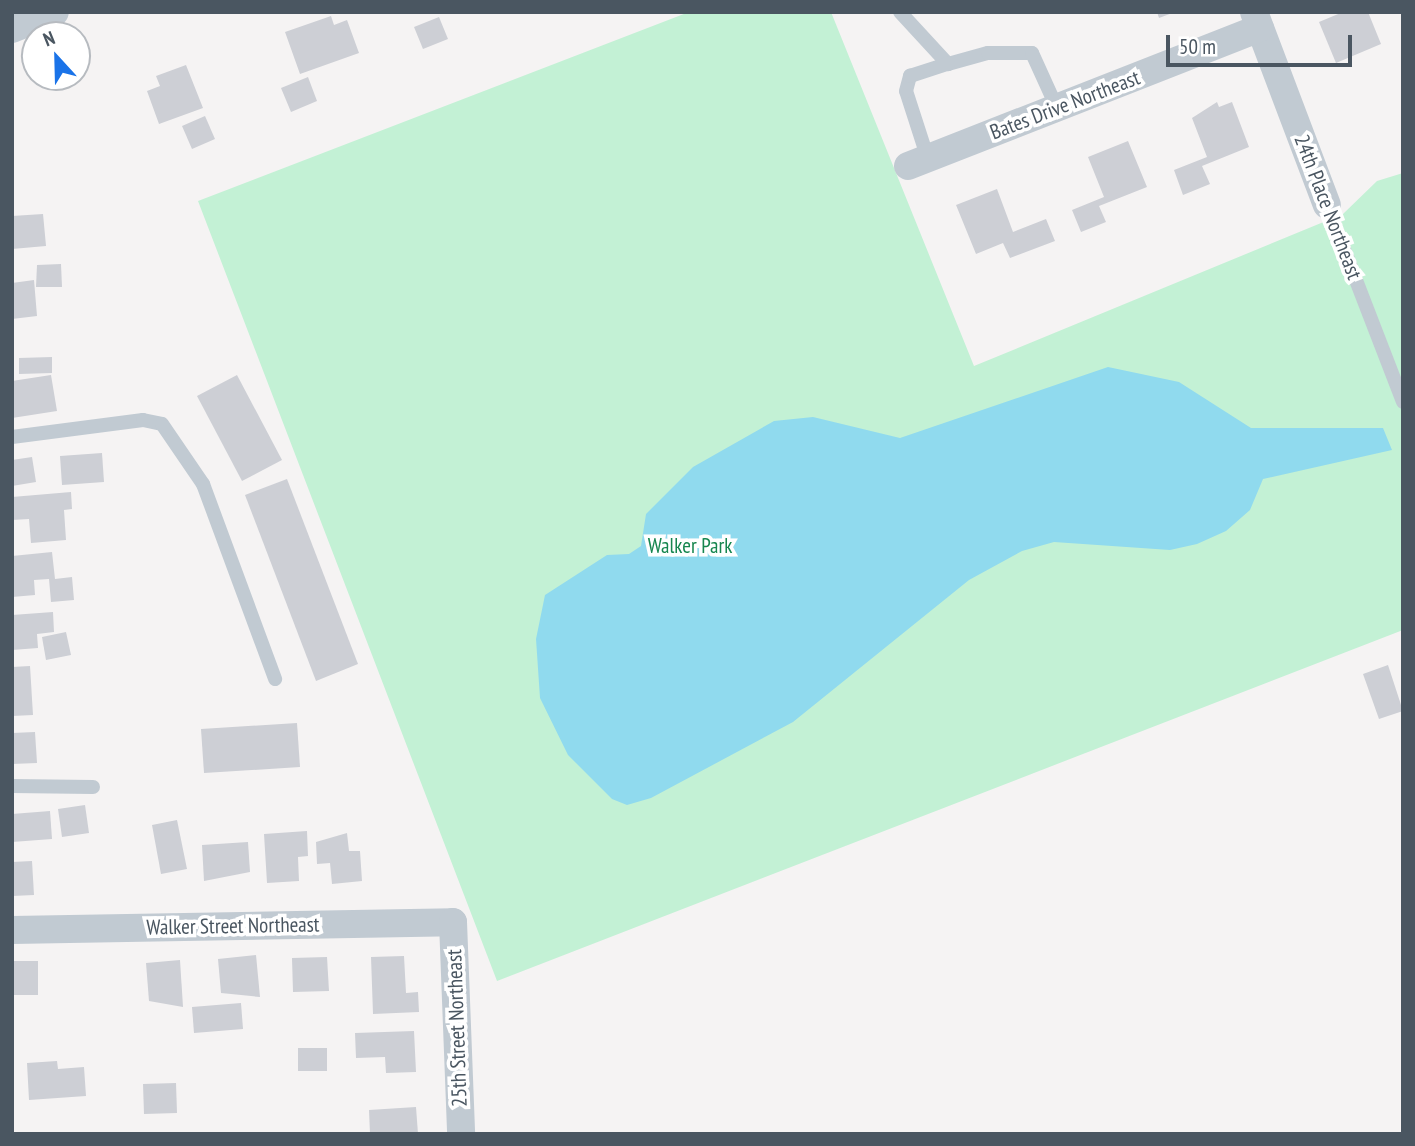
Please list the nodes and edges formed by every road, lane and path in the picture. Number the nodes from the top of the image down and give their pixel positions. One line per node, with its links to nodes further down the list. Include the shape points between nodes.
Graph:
1 (55, 12): 4 (street)
2 (901, 12): 5 (lane)
3 (1257, 20): 6 (street, Bates Drive Northeast); 8 (street, 24th Place Northeast)
4 (12, 29)
5 (948, 64): 6 (lane, via 988,54 1032,53); 7 (lane, via 910,76 906,92)
6 (1057, 108): 7 (street, Bates Drive Northeast)
7 (918, 162)
8 (1327, 205): 9 (lane, 24th Place Northeast)
9 (1403, 402)
10 (12, 436): 11 (lane, via 143,420 162,424 203,484)
11 (275, 679)
12 (12, 786): 13 (lane)
13 (93, 787)
14 (453, 922): 15 (street, Walker Street Northeast); 16 (street, 25th Street Northeast)
15 (12, 930)
16 (461, 1134)

